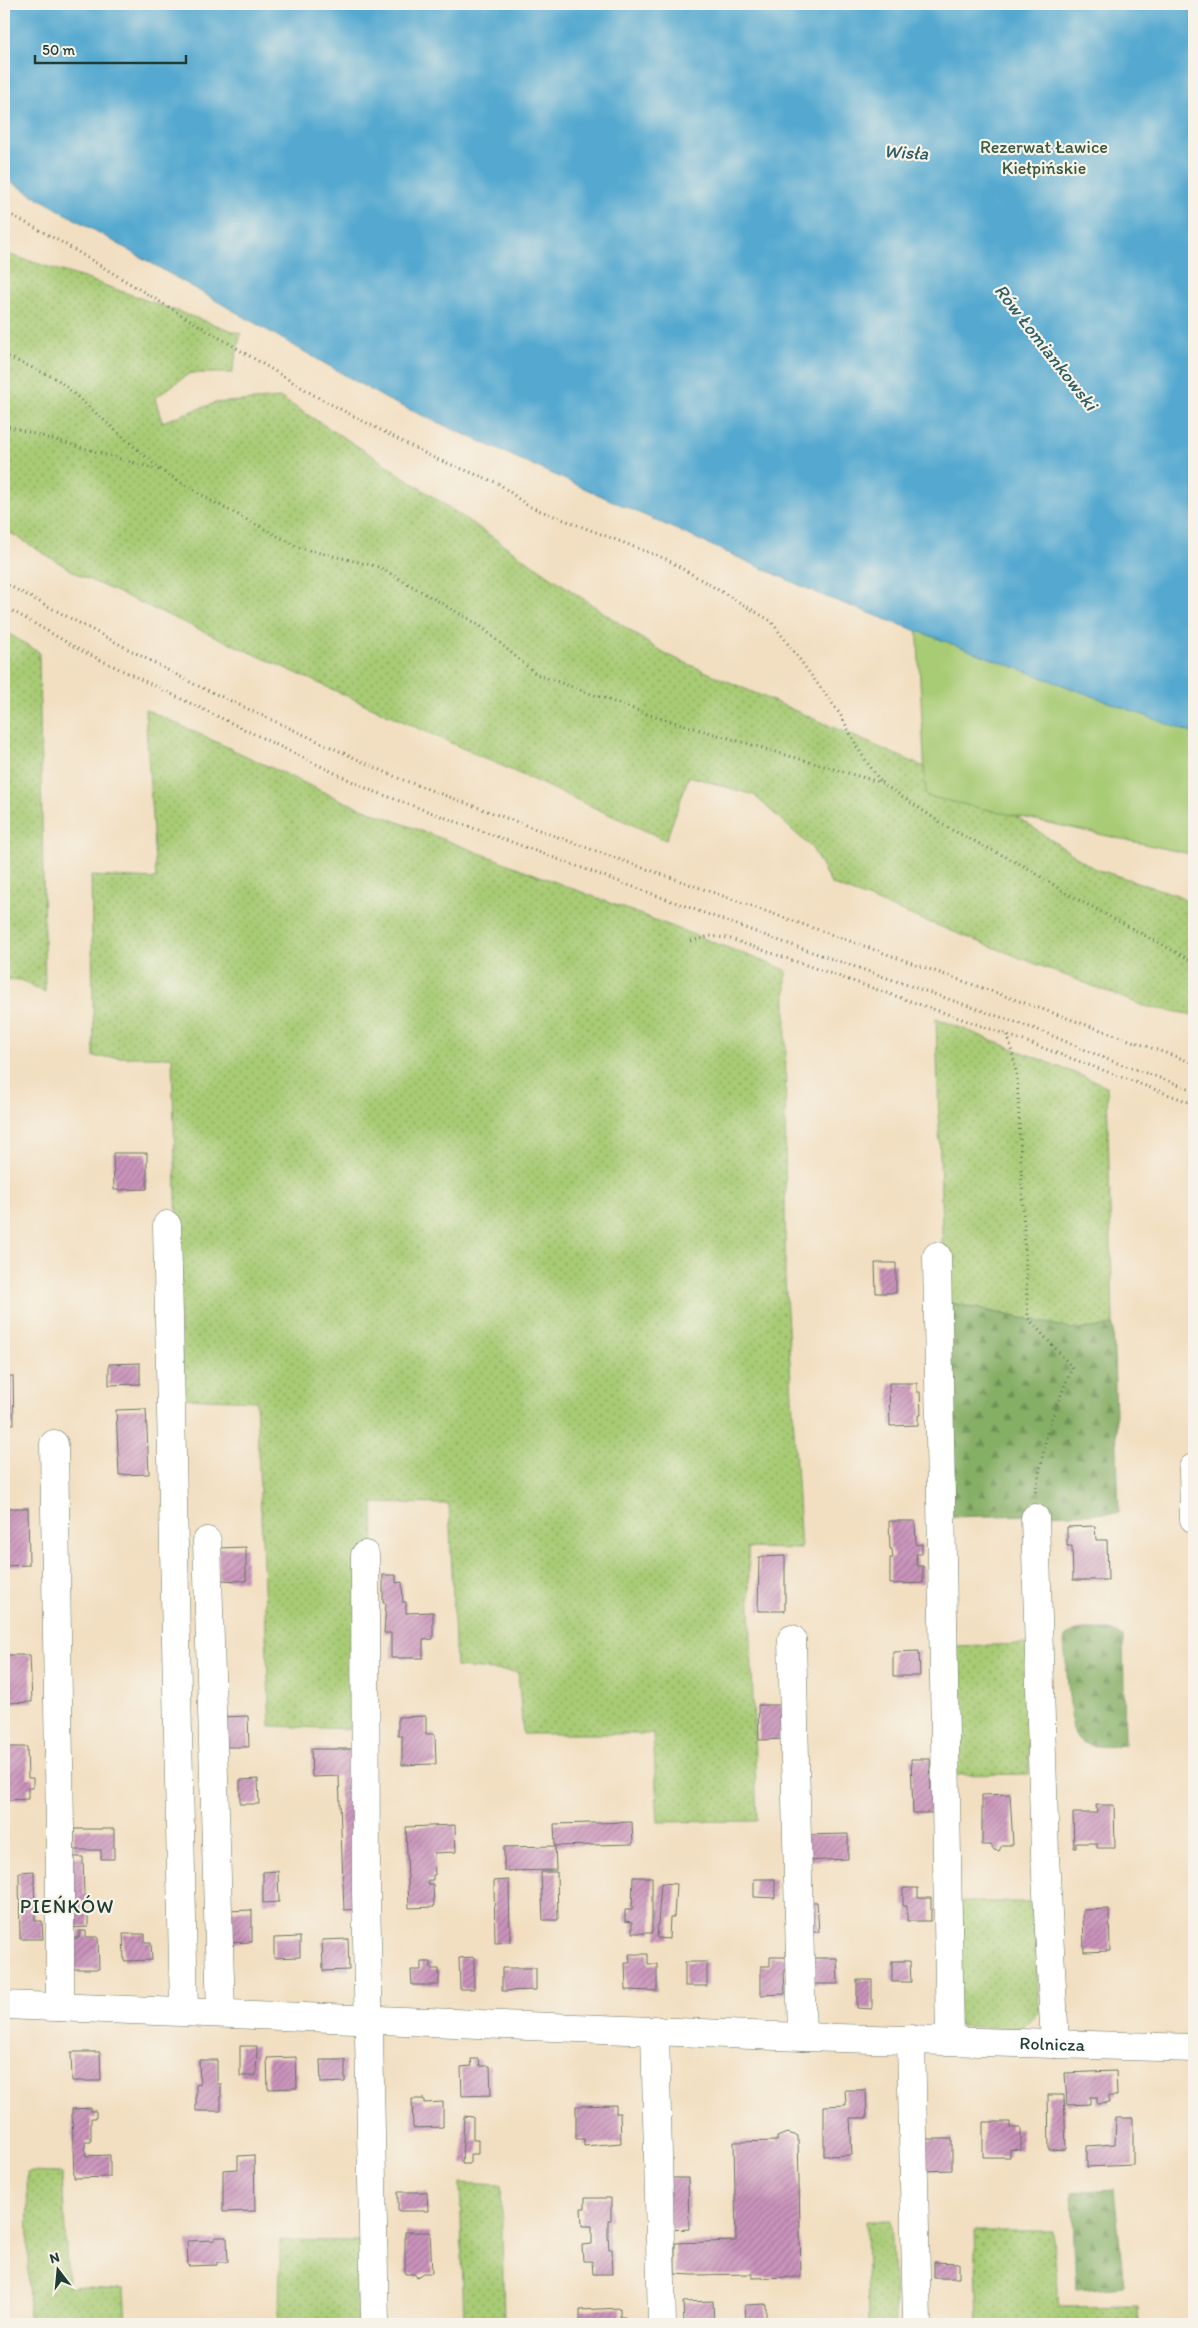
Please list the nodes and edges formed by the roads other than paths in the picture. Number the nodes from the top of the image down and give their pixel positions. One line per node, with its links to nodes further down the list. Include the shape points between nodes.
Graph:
1 (167, 1224): 12 (street)
2 (937, 1256): 18 (street)
3 (54, 1444): 11 (street)
4 (1193, 1468): 6 (street)
5 (1035, 1518): 19 (street, via 1045,1856)
6 (1194, 1519)
7 (207, 1542): 13 (street)
8 (365, 1555): 14 (street, via 366,1892)
9 (792, 1639): 16 (street)
10 (4, 2005): 11 (street, Rolnicza)
11 (60, 2007): 12 (street, Rolnicza)
12 (184, 2011): 13 (street, Rolnicza)
13 (221, 2013): 14 (street, Rolnicza)
14 (370, 2019): 15 (street, Rolnicza); 21 (street)
15 (655, 2030): 16 (street, Rolnicza); 22 (street)
16 (802, 2037): 17 (street, Rolnicza)
17 (911, 2039): 18 (street, Rolnicza); 23 (street)
18 (950, 2040): 19 (street, Rolnicza)
19 (1055, 2044): 20 (street, Rolnicza)
20 (1194, 2048)
21 (375, 2324)
22 (662, 2324)
23 (917, 2324)

